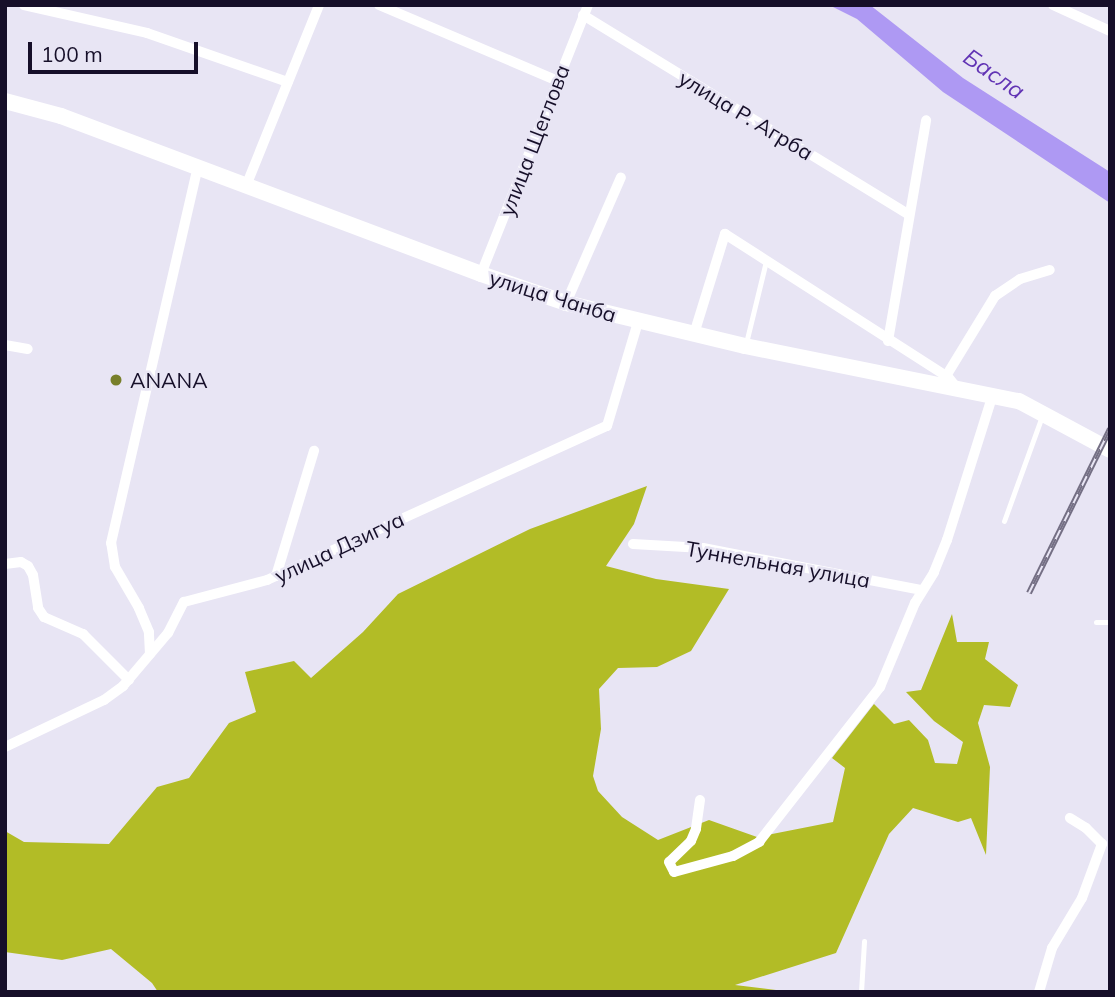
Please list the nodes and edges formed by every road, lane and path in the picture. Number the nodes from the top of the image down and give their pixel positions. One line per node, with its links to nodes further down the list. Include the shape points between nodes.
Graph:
1 (24, 5): 8 (street, via 147,33)
2 (318, 5): 8 (street)
3 (379, 5): 7 (street)
4 (1053, 5): 6 (street)
5 (585, 10): 7 (street, улица Щеглова); 14 (street, улица Р. Агрба)
6 (1110, 31)
7 (558, 80): 17 (street, улица Щеглова)
8 (288, 82): 13 (street)
9 (5, 101): 11 (street, улица Чанба, via 61,116)
10 (926, 120): 14 (street)
11 (198, 167): 13 (street, улица Чанба); 37 (street, via 111,543 115,567 149,632)
12 (621, 177): 18 (street)
13 (246, 186): 17 (street, улица Чанба)
14 (908, 214): 21 (street)
15 (766, 261): 20 (street, via 725,234); 21 (street); 23 (lane)
16 (1050, 270): 25 (street, via 1020,279 995,296)
17 (481, 275): 18 (street, улица Чанба)
18 (566, 303): 19 (street, улица Чанба)
19 (638, 322): 20 (street, улица Чанба); 33 (street, улица Дзигуа, via 607,426)
20 (694, 334): 23 (street, улица Чанба)
21 (888, 341): 25 (street)
22 (5, 345): 24 (street)
23 (745, 346): 25 (street, улица Чанба)
24 (28, 349)
25 (948, 383): 26 (street, улица Чанба)
26 (992, 397): 27 (street, улица Чанба, via 1018,401); 34 (street, via 947,540)
27 (1042, 416): 28 (street, улица Чанба); 30 (lane)
28 (1110, 450)
29 (314, 451): 33 (street)
30 (1004, 521)
31 (633, 544): 34 (street, Туннельная улица, via 731,552)
32 (5, 564): 38 (street, via 28,566 44,617 83,634)
33 (276, 576): 37 (street, улица Дзигуа, via 184,602 168,633)
34 (922, 590): 40 (street, via 880,687 759,842 733,856 674,872 669,862 691,841)
35 (1096, 622): 36 (lane)
36 (1110, 622)
37 (150, 654): 38 (street, улица Дзигуа)
38 (129, 680): 39 (street, улица Дзигуа, via 104,701)
39 (5, 747)
40 (700, 800)
41 (1070, 818): 44 (street, via 1102,844 1082,898 1052,948)
42 (864, 941): 43 (lane)
43 (861, 992)
44 (1039, 992)

